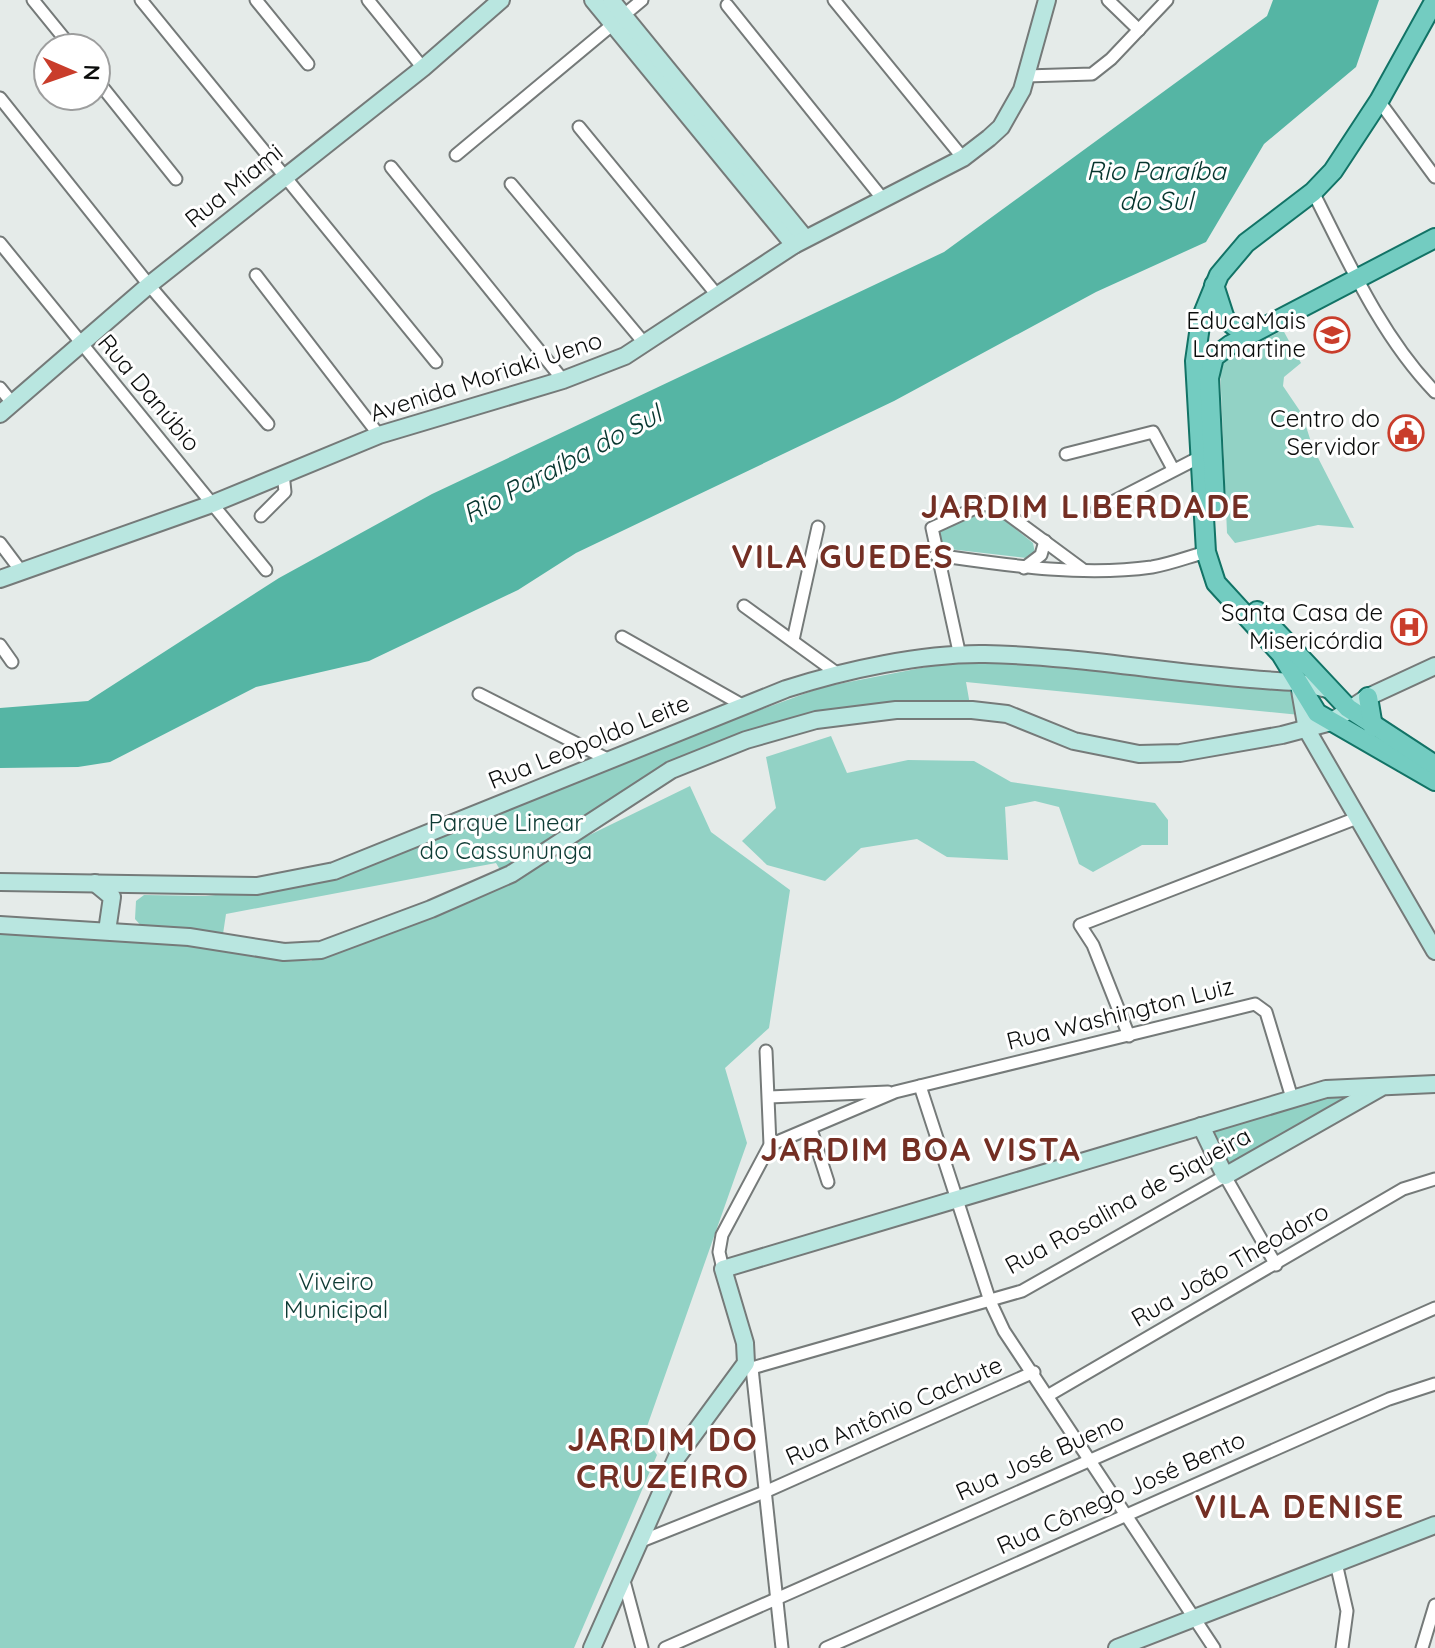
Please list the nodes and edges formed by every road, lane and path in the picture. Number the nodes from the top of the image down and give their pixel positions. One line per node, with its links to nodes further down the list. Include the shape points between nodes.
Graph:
1 (33, 0): 17 (street)
2 (141, 0): 28 (street)
3 (256, 0): 18 (street)
4 (368, 0): 19 (street)
5 (501, 0): 19 (main road, Rua Miami)
6 (593, 0): 15 (main road)
7 (611, 0): 15 (main road)
8 (642, 0): 15 (street)
9 (834, 0): 26 (street)
10 (1047, 0): 20 (main road, Avenida Moriaki Ueno)
11 (1108, 0): 16 (street)
12 (1167, 0): 16 (street)
13 (1435, 0): 23 (main road)
14 (727, 5): 33 (street)
15 (618, 19): 25 (street); 35 (main road)
16 (1139, 30): 20 (street, via 1092,74)
17 (59, 32)
18 (308, 64)
19 (423, 68): 28 (main road, Rua Miami)
20 (1026, 76): 26 (main road, Avenida Moriaki Ueno, via 1001,127)
21 (0, 98): 39 (street)
22 (112, 99): 30 (street)
23 (1379, 101): 29 (street); 32 (main road)
24 (579, 127): 41 (street)
25 (456, 155)
26 (963, 158): 33 (main road, Avenida Moriaki Ueno)
27 (391, 167): 46 (street)
28 (285, 176): 39 (main road, Rua Miami); 45 (street)
29 (1435, 177)
30 (176, 179)
31 (511, 184): 43 (street)
32 (1313, 192): 38 (street); 40 (main road, via 1246,243)
33 (882, 198): 35 (main road, Avenida Moriaki Ueno)
34 (1435, 238): 38 (main road)
35 (800, 241): 41 (main road, Avenida Moriaki Ueno)
36 (0, 243): 44 (street, Rua Danúbio)
37 (256, 275): 51 (street)
38 (1356, 278): 42 (main road); 48 (street, via 1400,349)
39 (149, 285): 44 (main road, Rua Miami); 50 (street)
40 (1214, 285): 42 (main road, via 1225,319); 53 (main road, via 1196,341)
41 (717, 295): 43 (main road, Avenida Moriaki Ueno)
42 (1247, 336): 78 (main road, via 1214,357 1209,378 1223,573)
43 (645, 344): 46 (main road, Avenida Moriaki Ueno, via 610,364)
44 (82, 346): 49 (main road, Rua Miami); 56 (street, Rua Danúbio)
45 (436, 362)
46 (563, 380): 51 (main road, Avenida Moriaki Ueno)
47 (0, 388): 49 (street)
48 (1435, 392)
49 (6, 409)
50 (268, 424)
51 (379, 435): 55 (main road, Avenida Moriaki Ueno)
52 (1066, 454): 54 (street, via 1153,432)
53 (1200, 457): 54 (street); 62 (main road)
54 (1173, 469): 57 (street)
55 (283, 473): 56 (main road, Avenida Moriaki Ueno); 58 (street, via 285,492)
56 (212, 504): 66 (street, Rua Danúbio); 67 (main road, Avenida Moriaki Ueno)
57 (1097, 510)
58 (261, 516)
59 (818, 527): 71 (street)
60 (1045, 541): 63 (street, via 994,504 982,505 932,528); 64 (street, via 1041,555); 65 (street)
61 (0, 543): 67 (street)
62 (1206, 552): 65 (street, via 1153,567); 77 (main road, via 1216,583 1281,654)
63 (936, 555): 64 (street); 73 (street)
64 (1024, 568): 65 (street)
65 (1082, 569)
66 (266, 570)
67 (21, 571): 68 (main road, Avenida Moriaki Ueno)
68 (0, 579)
69 (744, 606): 71 (street)
70 (622, 637): 81 (street)
71 (793, 640): 76 (street)
72 (0, 645): 74 (street)
73 (960, 656): 76 (main road, Rua Leopoldo Leite); 77 (main road, Rua Leopoldo Leite, via 1003,655)
74 (12, 662)
75 (1435, 666): 80 (main road)
76 (838, 674): 81 (main road, Rua Leopoldo Leite)
77 (1299, 686): 78 (main road, Rua Leopoldo Leite); 83 (main road, via 1317,713); 85 (main road)
78 (1327, 689): 82 (main road)
79 (479, 694): 86 (street)
80 (1368, 697): 82 (main road); 84 (main road)
81 (744, 706): 86 (main road, Rua Leopoldo Leite)
82 (1348, 708): 83 (main road); 84 (main road)
83 (1331, 722): 85 (main road); 88 (main road)
84 (1373, 727): 87 (main road)
85 (1307, 730): 89 (main road); 93 (main road, via 1180,753 1139,754 1061,738 997,712 915,709 841,715 746,740 671,770 511,874 339,945 284,952 221,940)
86 (609, 760): 91 (main road, Rua Leopoldo Leite, via 334,871 257,886)
87 (1435, 765)
88 (1435, 781)
89 (1357, 818): 94 (main road); 95 (street, via 1080,925)
90 (0, 882): 91 (main road)
91 (118, 888): 93 (main road)
92 (0, 925): 93 (main road)
93 (114, 931)
94 (1435, 951)
95 (1129, 1036): 98 (street, Rua Washington Luiz); 102 (street, Rua Washington Luiz, via 1260,1006)
96 (766, 1051): 101 (street)
97 (1435, 1084): 99 (main road)
98 (920, 1086): 100 (street, Rua Washington Luiz); 109 (street)
99 (1385, 1086): 102 (main road, via 1326,1089); 106 (main road, Rua Rosalina de Siqueira)
100 (895, 1092): 101 (street, Rua Washington Luiz); 104 (street, Rua Washington Luiz)
101 (769, 1097): 105 (street)
102 (1292, 1098): 103 (main road)
103 (1201, 1126): 106 (main road); 109 (main road)
104 (811, 1129): 105 (street, Rua Washington Luiz); 108 (street)
105 (770, 1145): 111 (street, via 722,1235)
106 (1225, 1176): 110 (street); 112 (street, Rua Rosalina de Siqueira, via 1040,1282)
107 (1435, 1179): 110 (street, Rua João Theodoro, via 1403,1189)
108 (828, 1182)
109 (957, 1198): 111 (main road); 112 (street)
110 (1276, 1265): 117 (street, Rua João Theodoro)
111 (723, 1269): 114 (main road)
112 (990, 1301): 114 (street, Rua Rosalina de Siqueira); 115 (street)
113 (1435, 1308): 118 (street, Rua José Bueno)
114 (749, 1365): 119 (street); 122 (main road, via 677,1457)
115 (1034, 1372): 117 (street); 119 (street, Rua Antônio Cachute)
116 (1435, 1384): 120 (street, Rua Cônego José Bento, via 1389,1399)
117 (1049, 1395): 118 (street)
118 (1090, 1458): 120 (street); 125 (street, Rua José Bueno)
119 (767, 1491): 122 (street, Rua Antônio Cachute); 125 (street)
120 (1128, 1514): 127 (street); 132 (street, Rua Cônego José Bento)
121 (1435, 1525): 123 (main road)
122 (639, 1542): 124 (main road)
123 (1336, 1563): 127 (main road); 135 (street, via 1347,1611)
124 (624, 1581): 128 (main road); 129 (street)
125 (777, 1599): 130 (street, Rua José Bueno); 131 (street)
126 (1435, 1605): 136 (street)
127 (1196, 1617): 133 (main road); 134 (street)
128 (592, 1648)
129 (642, 1648)
130 (665, 1648)
131 (782, 1648)
132 (826, 1648)
133 (1117, 1648)
134 (1214, 1648)
135 (1342, 1648)
136 (1422, 1648)

